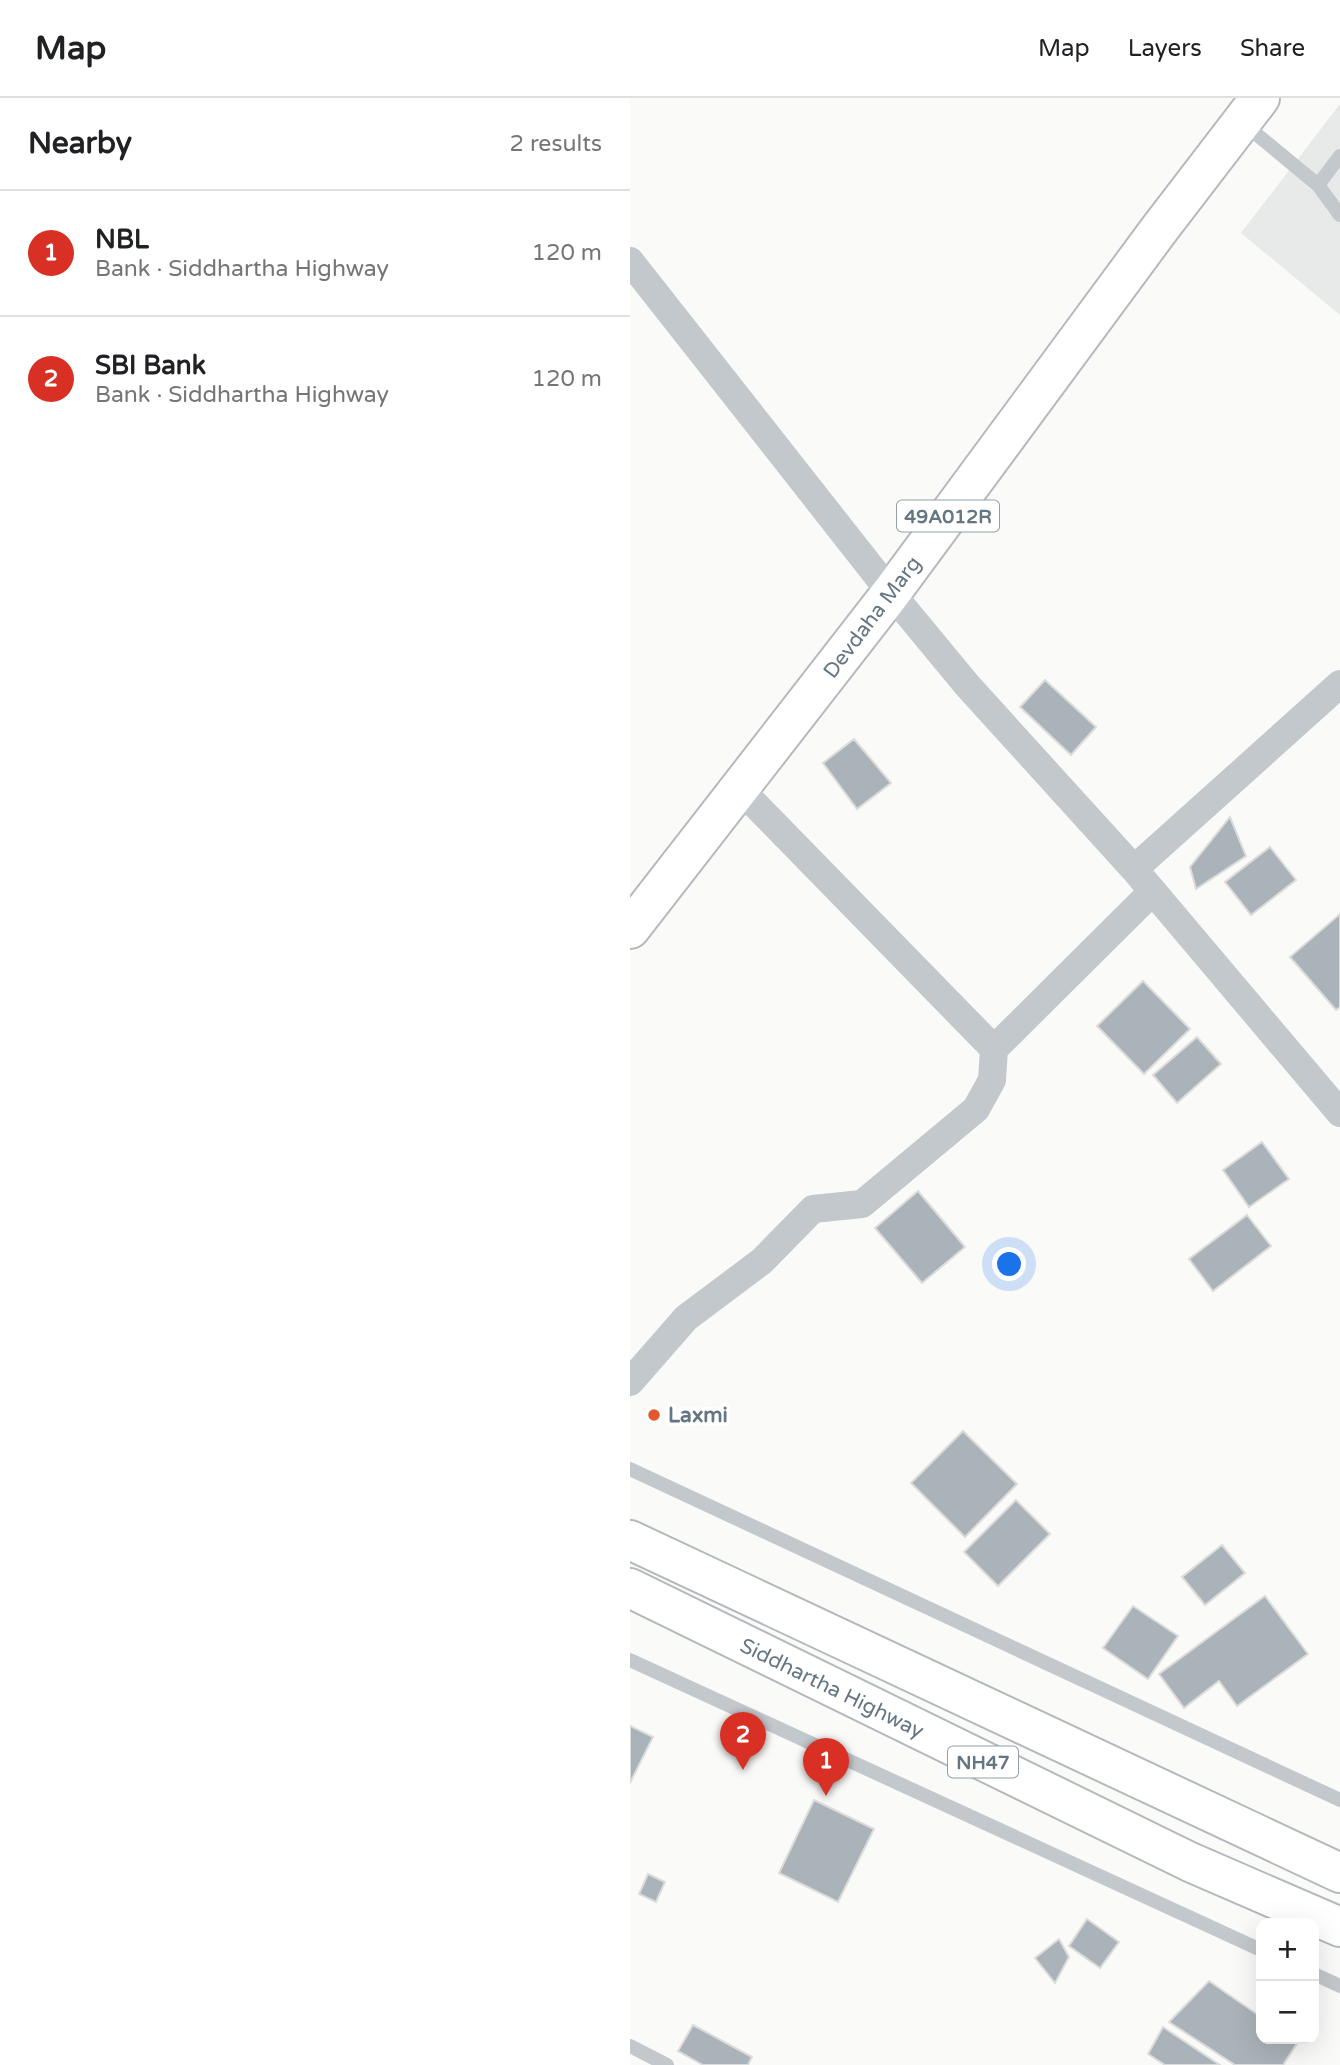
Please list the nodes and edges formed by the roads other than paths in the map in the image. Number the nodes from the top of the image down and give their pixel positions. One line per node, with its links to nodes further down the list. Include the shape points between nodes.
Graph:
1 (1251, 110): 3 (lane); 6 (main road, Devdaha Marg / 49A012R)
2 (1340, 156): 3 (lane)
3 (1318, 185): 4 (lane)
4 (1340, 215)
5 (630, 261): 6 (street)
6 (891, 593): 8 (main road, Devdaha Marg / 49A012R); 9 (street, via 967,685)
7 (1340, 684): 9 (street)
8 (740, 789): 11 (main road, Devdaha Marg / 49A012R); 12 (street)
9 (1134, 869): 10 (street)
10 (1152, 892): 12 (street); 13 (street)
11 (630, 929)
12 (994, 1049): 14 (street, via 992,1080 976,1109 862,1204 813,1209 762,1261 687,1318)
13 (1340, 1113)
14 (630, 1382)
15 (630, 1469): 19 (lane)
16 (630, 1541): 20 (main road, NH47)
17 (630, 1588): 21 (main road, Siddhartha Highway / NH47, via 1190,1862)
18 (630, 1660): 22 (lane)
19 (1340, 1800)
20 (1340, 1873)
21 (1340, 1927)
22 (1256, 1948)
23 (1319, 1976): 24 (lane)
24 (1340, 1986)
25 (630, 2046): 26 (lane)
26 (667, 2065)

